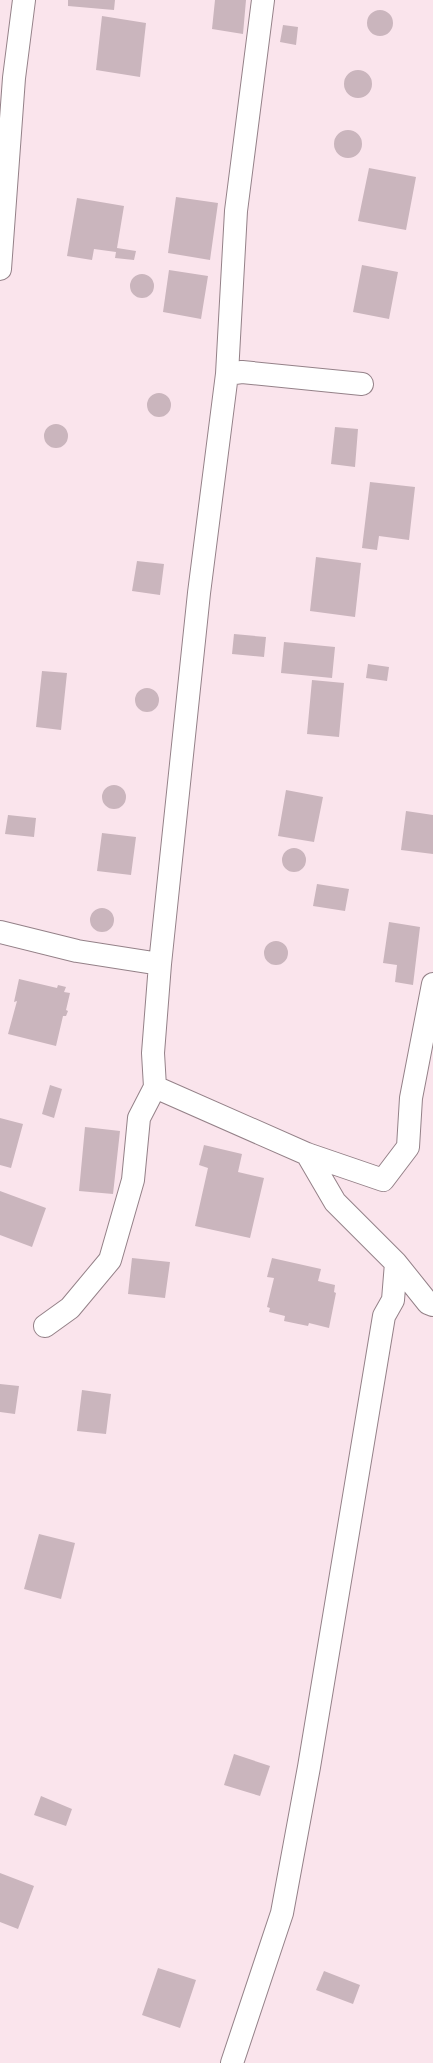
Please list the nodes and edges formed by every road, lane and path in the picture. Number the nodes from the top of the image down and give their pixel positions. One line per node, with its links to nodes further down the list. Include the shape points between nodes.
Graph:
1 (24, 0): 3 (street, via 14,78)
2 (263, 0): 4 (street, via 236,210)
3 (0, 269)
4 (226, 374): 5 (street, via 242,372); 7 (street, via 199,593)
5 (362, 384)
6 (0, 932): 7 (street, via 77,951)
7 (160, 964): 9 (street, via 153,1053)
8 (433, 984): 10 (street, via 411,1098 408,1147 383,1180)
9 (155, 1087): 10 (street); 13 (street, via 139,1118 133,1180 110,1260 70,1308)
10 (307, 1154): 11 (street, via 335,1202)
11 (396, 1262): 12 (street, via 428,1303); 14 (street, via 393,1300 384,1316 312,1751 282,1914)
12 (433, 1305)
13 (45, 1326)
14 (232, 2063)

